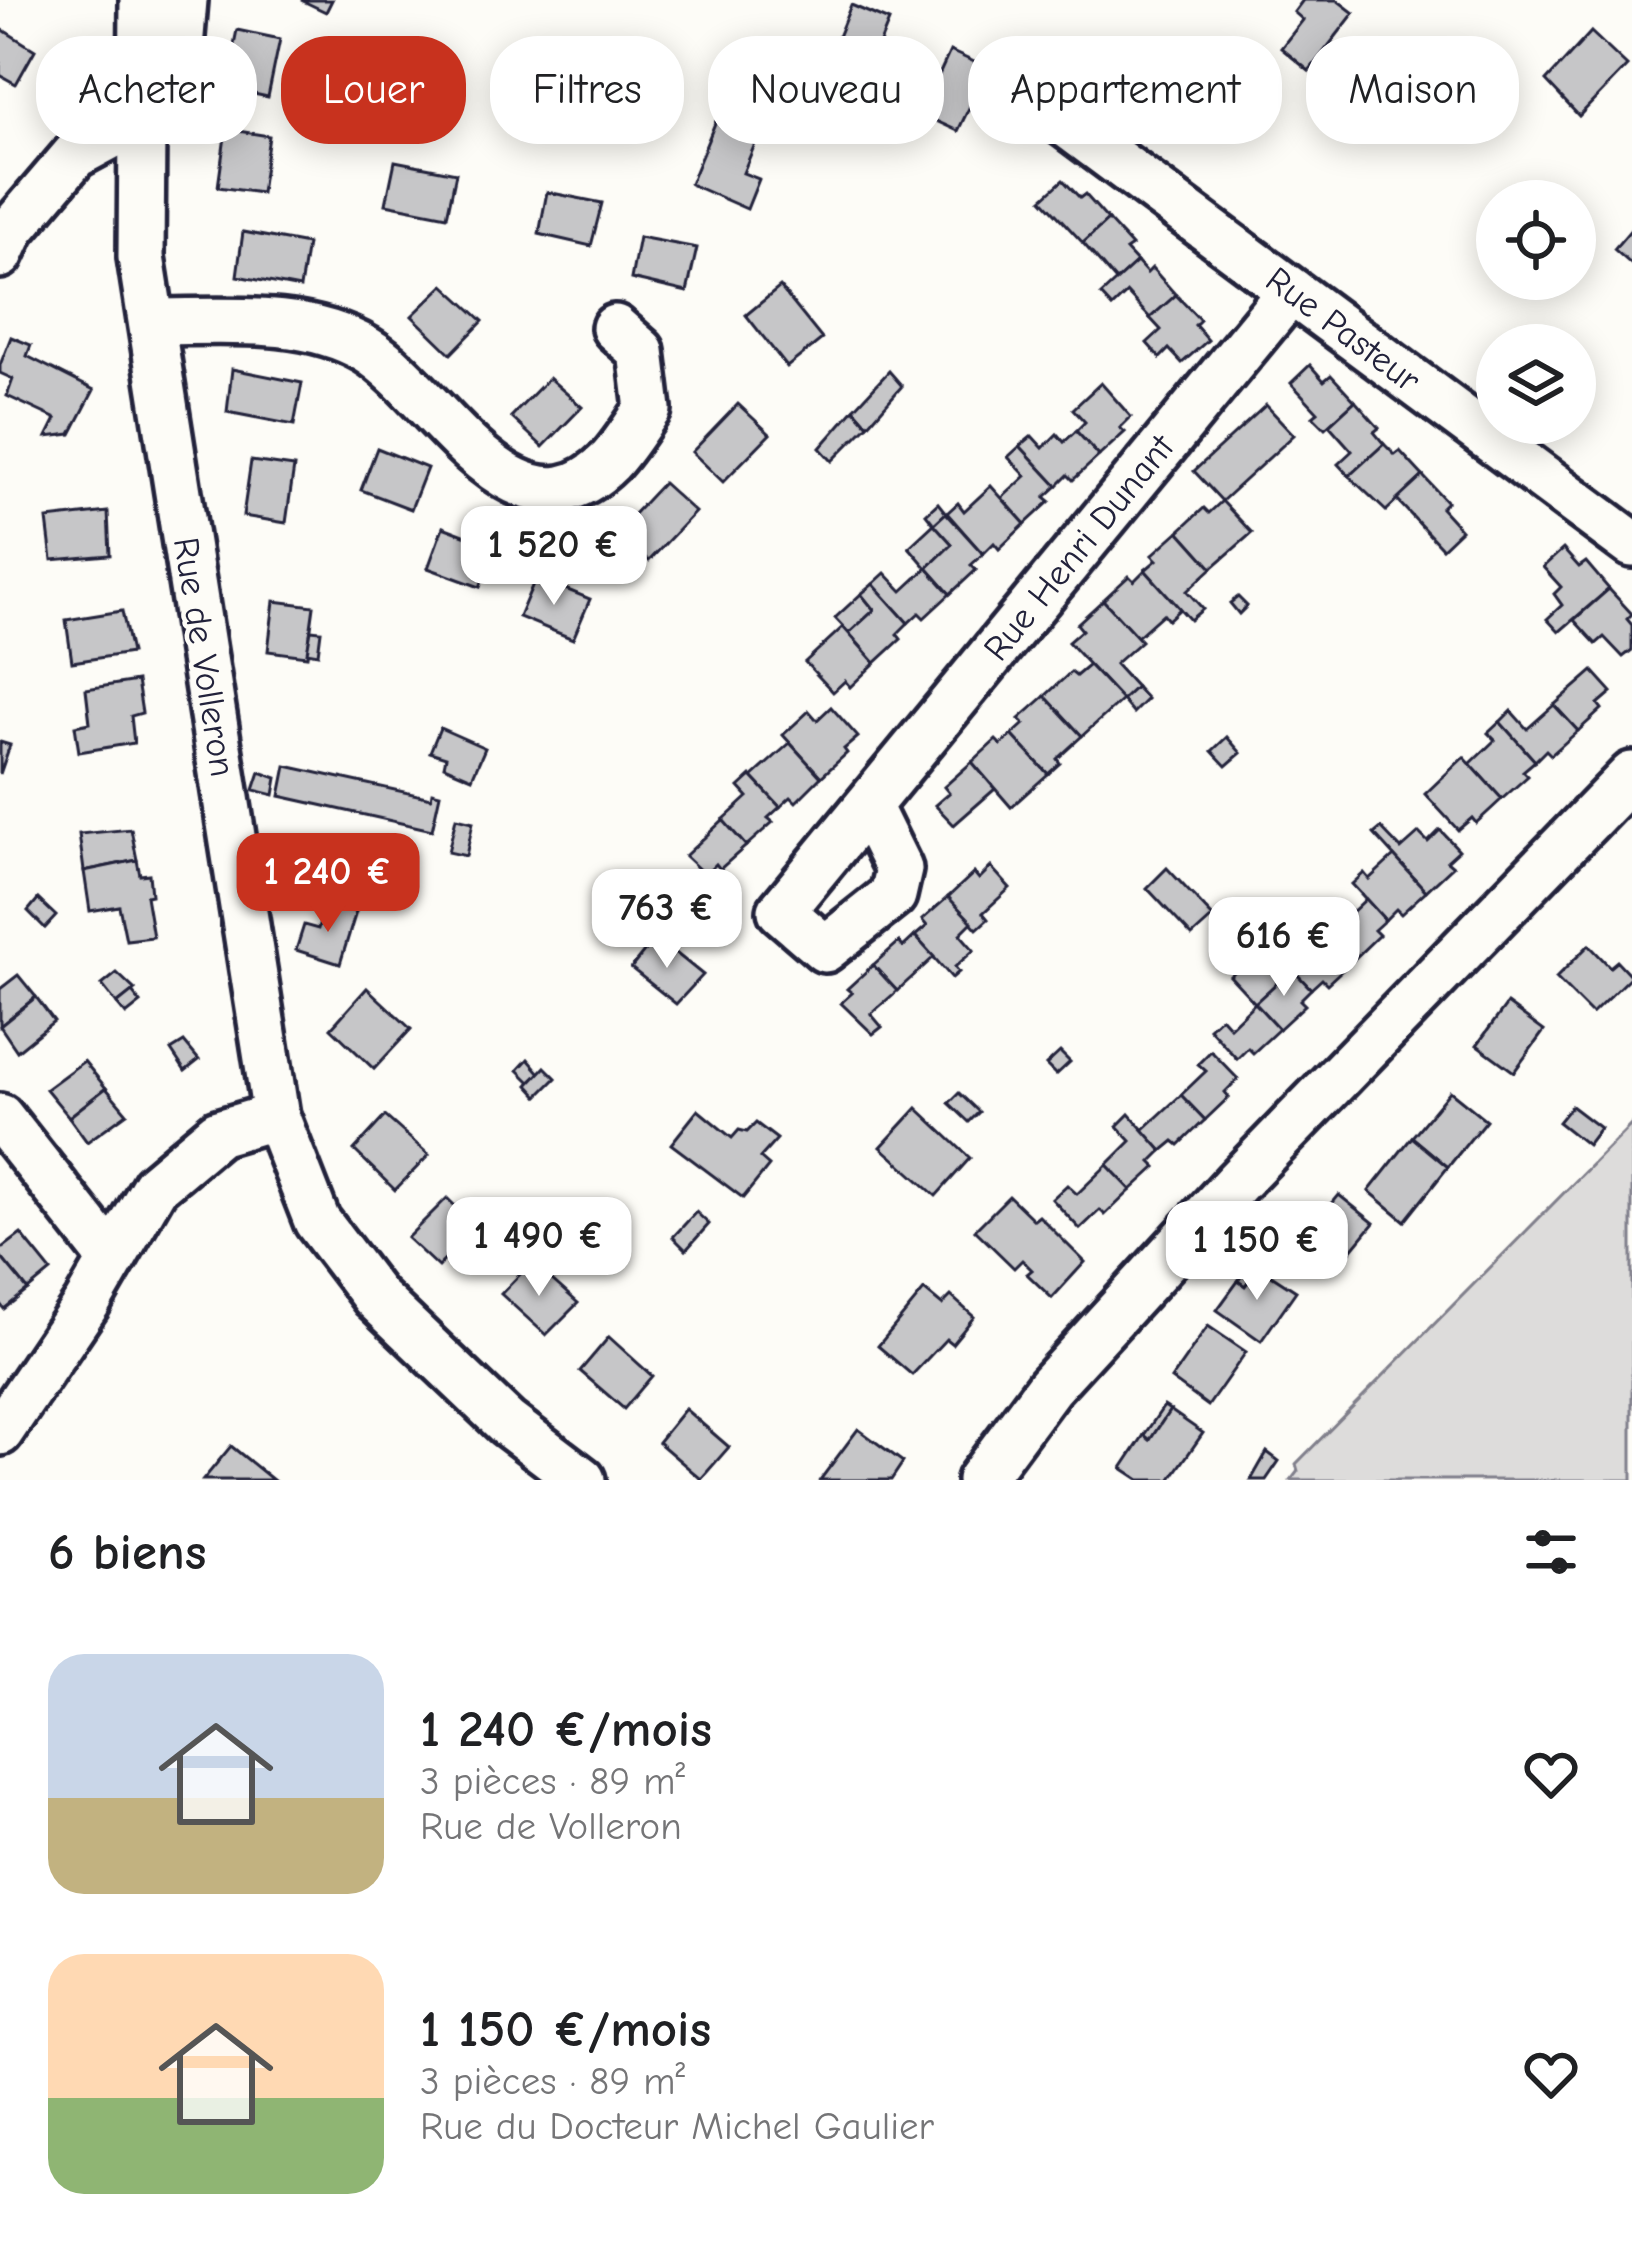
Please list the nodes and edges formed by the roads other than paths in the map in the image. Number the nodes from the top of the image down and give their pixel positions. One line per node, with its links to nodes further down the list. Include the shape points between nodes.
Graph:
1 (143, 0): 3 (street, Rue de Volleron)
2 (184, 0): 4 (street)
3 (142, 36)
4 (181, 36)
5 (90, 144): 8 (street, via 12,229)
6 (140, 144): 10 (street, Rue de Volleron, via 141,257)
7 (1093, 144): 9 (street, Rue Pasteur)
8 (0, 255)
9 (1291, 291): 12 (street, Rue Pasteur); 14 (street, Rue Henri Dunant)
10 (152, 322): 11 (street, via 286,321 367,350 488,468 536,489 578,486 610,461 648,410 641,351); 15 (street, Rue de Volleron)
11 (615, 328)
12 (1632, 544)
13 (1632, 775): 20 (street, via 1237,1182 1049,1387)
14 (868, 806)
15 (275, 1116): 17 (street, via 218,1133 154,1186); 19 (street, Rue de Volleron, via 317,1221 375,1297 507,1423)
16 (0, 1117): 17 (street)
17 (112, 1259): 18 (street)
18 (0, 1432)
19 (582, 1480)
20 (980, 1480)

